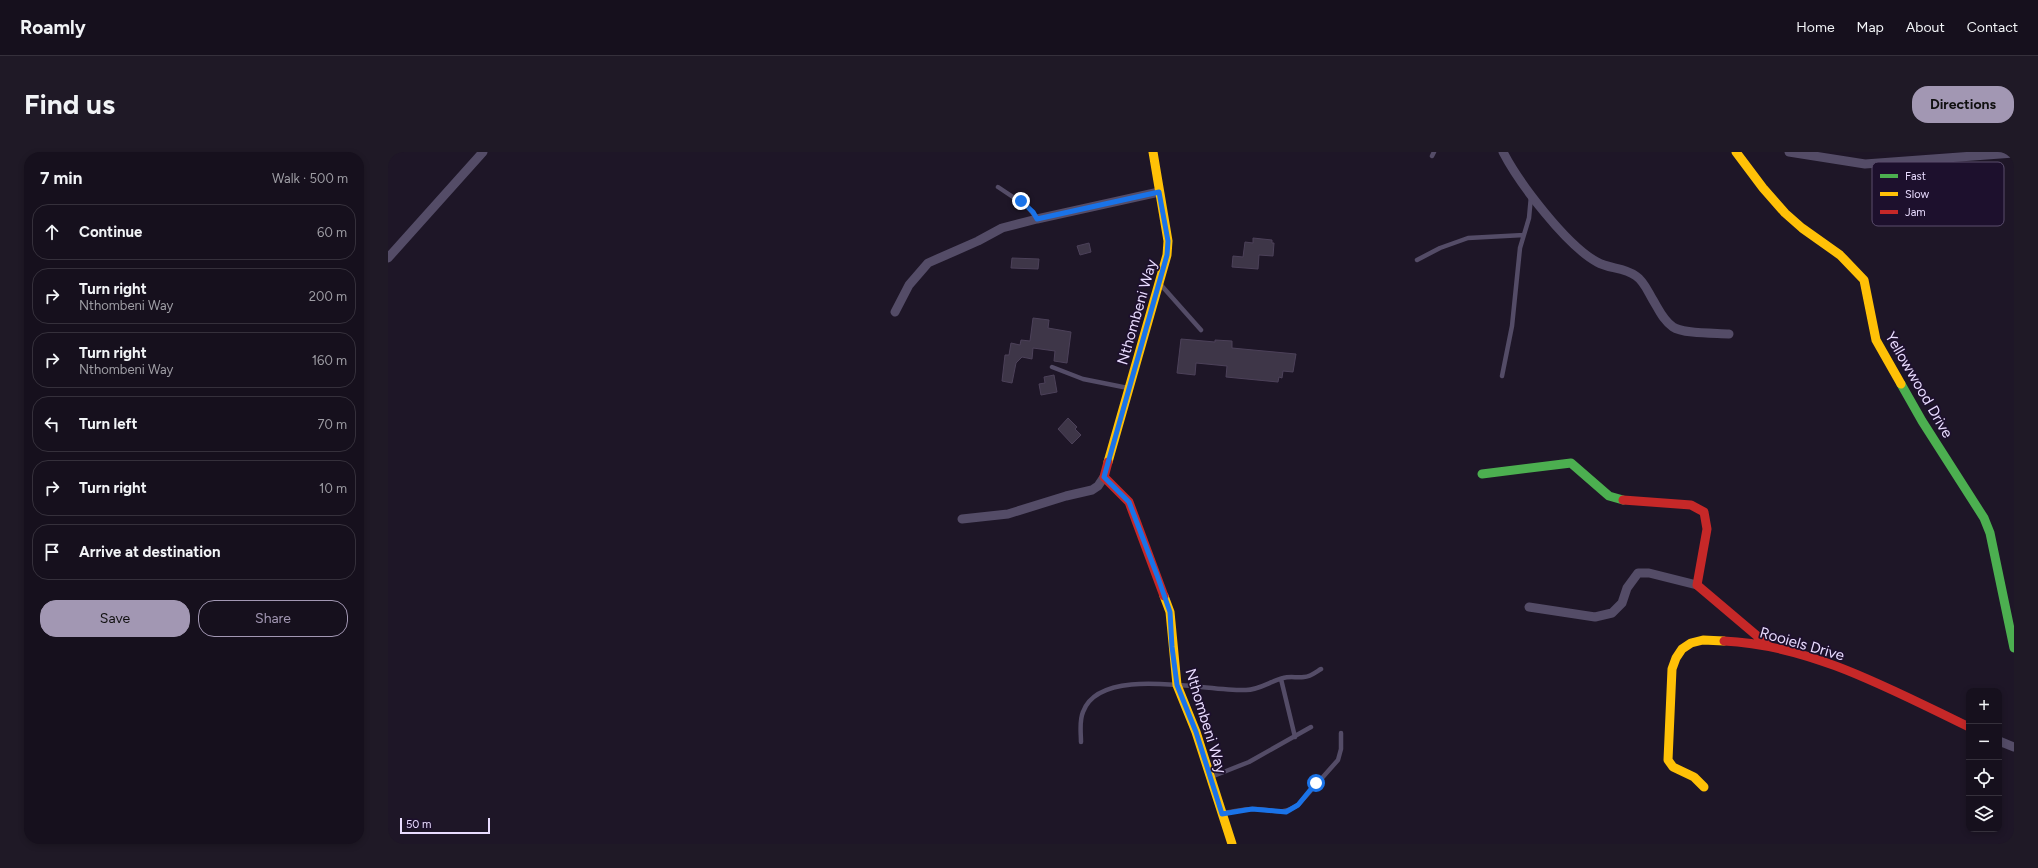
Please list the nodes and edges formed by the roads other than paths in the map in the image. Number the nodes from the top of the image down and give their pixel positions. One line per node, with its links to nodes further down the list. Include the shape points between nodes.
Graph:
1 (483, 152): 14 (street)
2 (1153, 152): 10 (street, Nthombeni Way)
3 (1503, 152): 11 (street)
4 (1736, 152): 29 (street, Yellowwood Drive, via 1780,210 1832,248 1864,280 1876,340 1922,421 1984,518 1990,533)
5 (1789, 152): 8 (street)
6 (2014, 153): 7 (street)
7 (1892, 162)
8 (1872, 163)
9 (998, 188): 12 (lane, via 1028,207)
10 (1159, 192): 12 (street); 16 (street, Nthombeni Way, via 1168,241)
11 (1531, 195): 13 (lane, via 1530,213); 19 (street, via 1583,252 1607,267 1624,269 1637,276 1663,318 1674,328)
12 (1037, 219): 17 (street, via 1008,226 928,263 909,285)
13 (1524, 235): 15 (lane, via 1468,238); 21 (lane, via 1520,248 1512,326)
14 (388, 258)
15 (1417, 260)
16 (1160, 284): 18 (lane); 22 (street, Nthombeni Way)
17 (895, 312)
18 (1201, 330)
19 (1729, 334)
20 (1052, 367): 22 (lane, via 1083,379)
21 (1502, 376)
22 (1130, 388): 24 (street, Nthombeni Way)
23 (1482, 474): 26 (street, via 1571,463 1609,496 1624,501 1692,505 1704,512 1707,530)
24 (1104, 477): 25 (street, Nthombeni Way, via 1092,490 1008,514); 32 (street, Nthombeni Way, via 1129,502 1170,612)
25 (962, 520)
26 (1697, 584): 27 (street, via 1649,573 1638,574 1627,588 1622,602 1612,613 1595,617); 28 (street)
27 (1529, 607)
28 (1769, 646): 33 (street, Rooiels Drive, via 1853,673); 41 (street, Rooiels Drive, via 1703,640 1690,643 1676,655 1672,669 1668,760 1673,767 1694,777)
29 (2014, 648)
30 (1321, 669): 31 (lane, via 1308,677)
31 (1281, 678): 32 (lane, via 1246,690); 36 (lane)
32 (1177, 685): 37 (lane, via 1138,684 1106,690 1091,700 1082,712); 40 (street, Nthombeni Way, via 1196,732)
33 (1966, 726)
34 (1311, 727): 36 (lane)
35 (1341, 733): 42 (lane, via 1338,760 1291,810 1281,812 1252,809)
36 (1295, 737): 40 (lane, via 1249,762)
37 (1081, 742)
38 (2002, 742): 39 (street)
39 (2014, 747)
40 (1210, 778): 42 (street, Nthombeni Way)
41 (1704, 787)
42 (1222, 814): 43 (street, Nthombeni Way)
43 (1232, 844)

